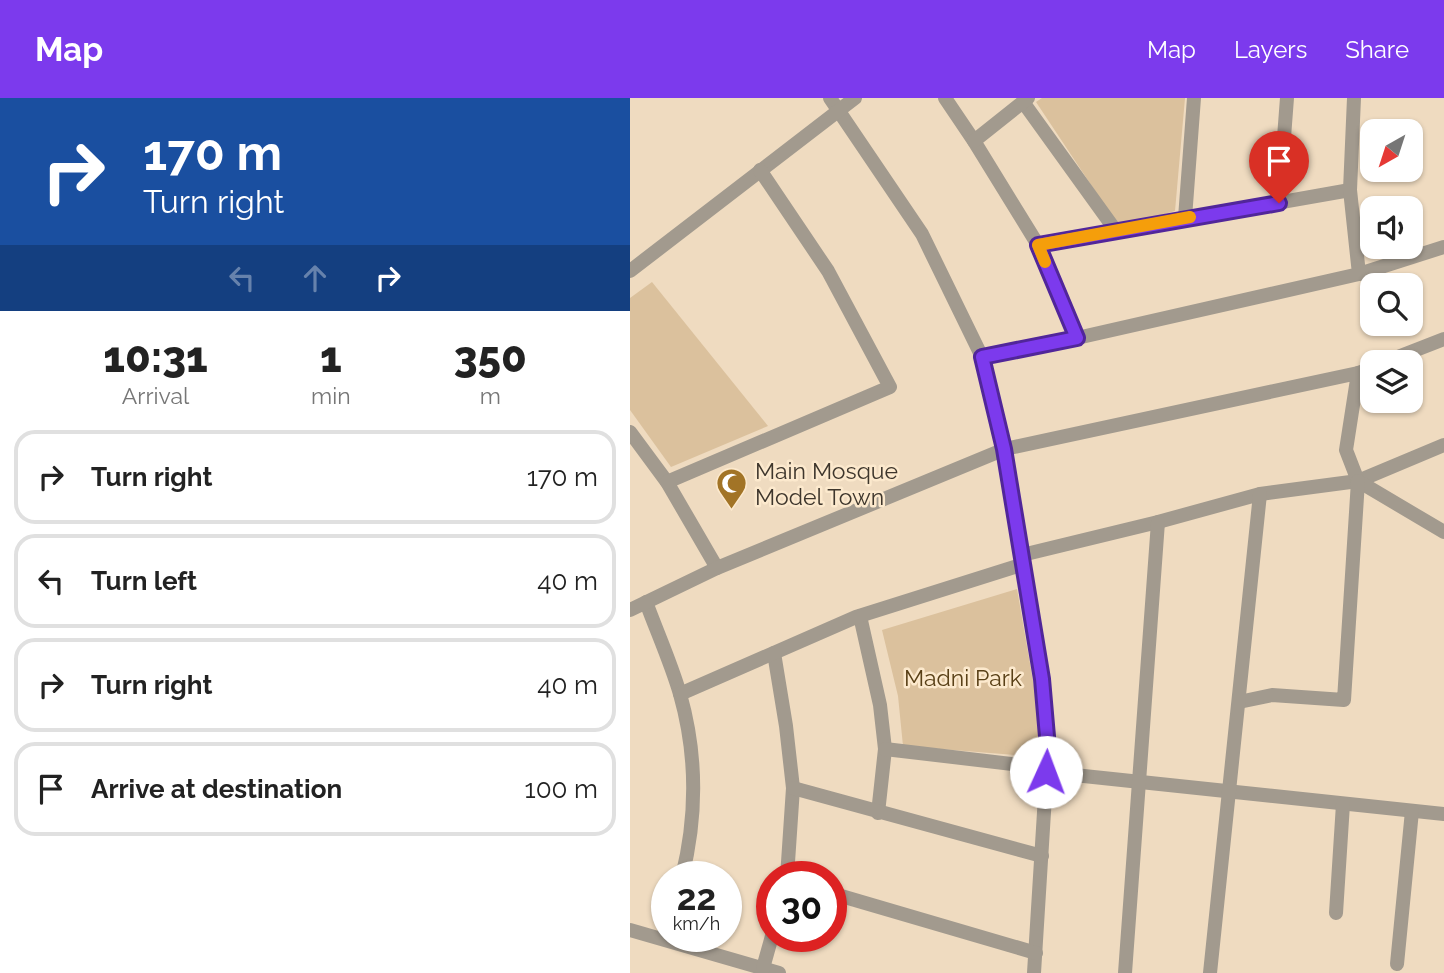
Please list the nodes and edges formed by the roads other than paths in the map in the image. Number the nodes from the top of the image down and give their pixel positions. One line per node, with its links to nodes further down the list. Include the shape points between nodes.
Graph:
1 (855, 98): 7 (street)
2 (945, 98): 8 (street)
3 (1194, 98): 12 (street)
4 (1287, 98): 11 (street)
5 (1354, 98): 10 (street)
6 (1026, 100): 8 (street); 13 (street)
7 (835, 104): 9 (street); 21 (street, via 922,234)
8 (974, 141): 14 (street)
9 (760, 170): 16 (street); 27 (street, via 828,271 890,387)
10 (1350, 190): 11 (street); 17 (street)
11 (1279, 203): 12 (street)
12 (1185, 218): 13 (street)
13 (1116, 231): 14 (street)
14 (1038, 245): 18 (street)
15 (1444, 247): 17 (street)
16 (630, 271)
17 (1359, 274): 18 (street)
18 (1077, 338): 21 (street)
19 (1444, 339): 20 (street)
20 (1416, 350)
21 (982, 357): 25 (street)
22 (1358, 373): 25 (street); 26 (street, via 1346,450)
23 (630, 432): 27 (street)
24 (1444, 445): 26 (street)
25 (1004, 449): 31 (street); 32 (street)
26 (1358, 481): 28 (street); 30 (street); 38 (street, via 1344,701 1272,695)
27 (667, 482): 32 (street)
28 (1260, 494): 29 (street); 38 (street)
29 (1158, 522): 31 (street); 41 (street)
30 (1444, 532)
31 (1023, 559): 35 (street); 40 (street, via 1042,679)
32 (717, 568): 33 (street)
33 (646, 602): 34 (street); 37 (street)
34 (630, 610)
35 (860, 616): 36 (street); 39 (street)
36 (774, 653): 37 (street); 42 (street)
37 (680, 694): 49 (street, via 691,744 694,799)
38 (1239, 702): 43 (street)
39 (885, 749): 40 (street); 46 (street)
40 (1046, 770): 41 (street); 48 (street)
41 (1139, 783): 43 (street); 62 (street)
42 (793, 788): 46 (street); 50 (street)
43 (1229, 792): 44 (street); 63 (street)
44 (1343, 804): 45 (street); 52 (street)
45 (1412, 811): 47 (street); 58 (street)
46 (878, 813): 48 (street)
47 (1444, 814)
48 (1042, 856): 57 (street)
49 (686, 861)
50 (787, 861)
51 (847, 898): 57 (street)
52 (1336, 913)
53 (630, 930): 54 (street)
54 (651, 935)
55 (712, 952): 59 (street)
56 (768, 952): 59 (street)
57 (1036, 953): 61 (street)
58 (1397, 964)
59 (763, 968): 60 (street)
60 (779, 973)
61 (1034, 973)
62 (1125, 973)
63 (1210, 973)

